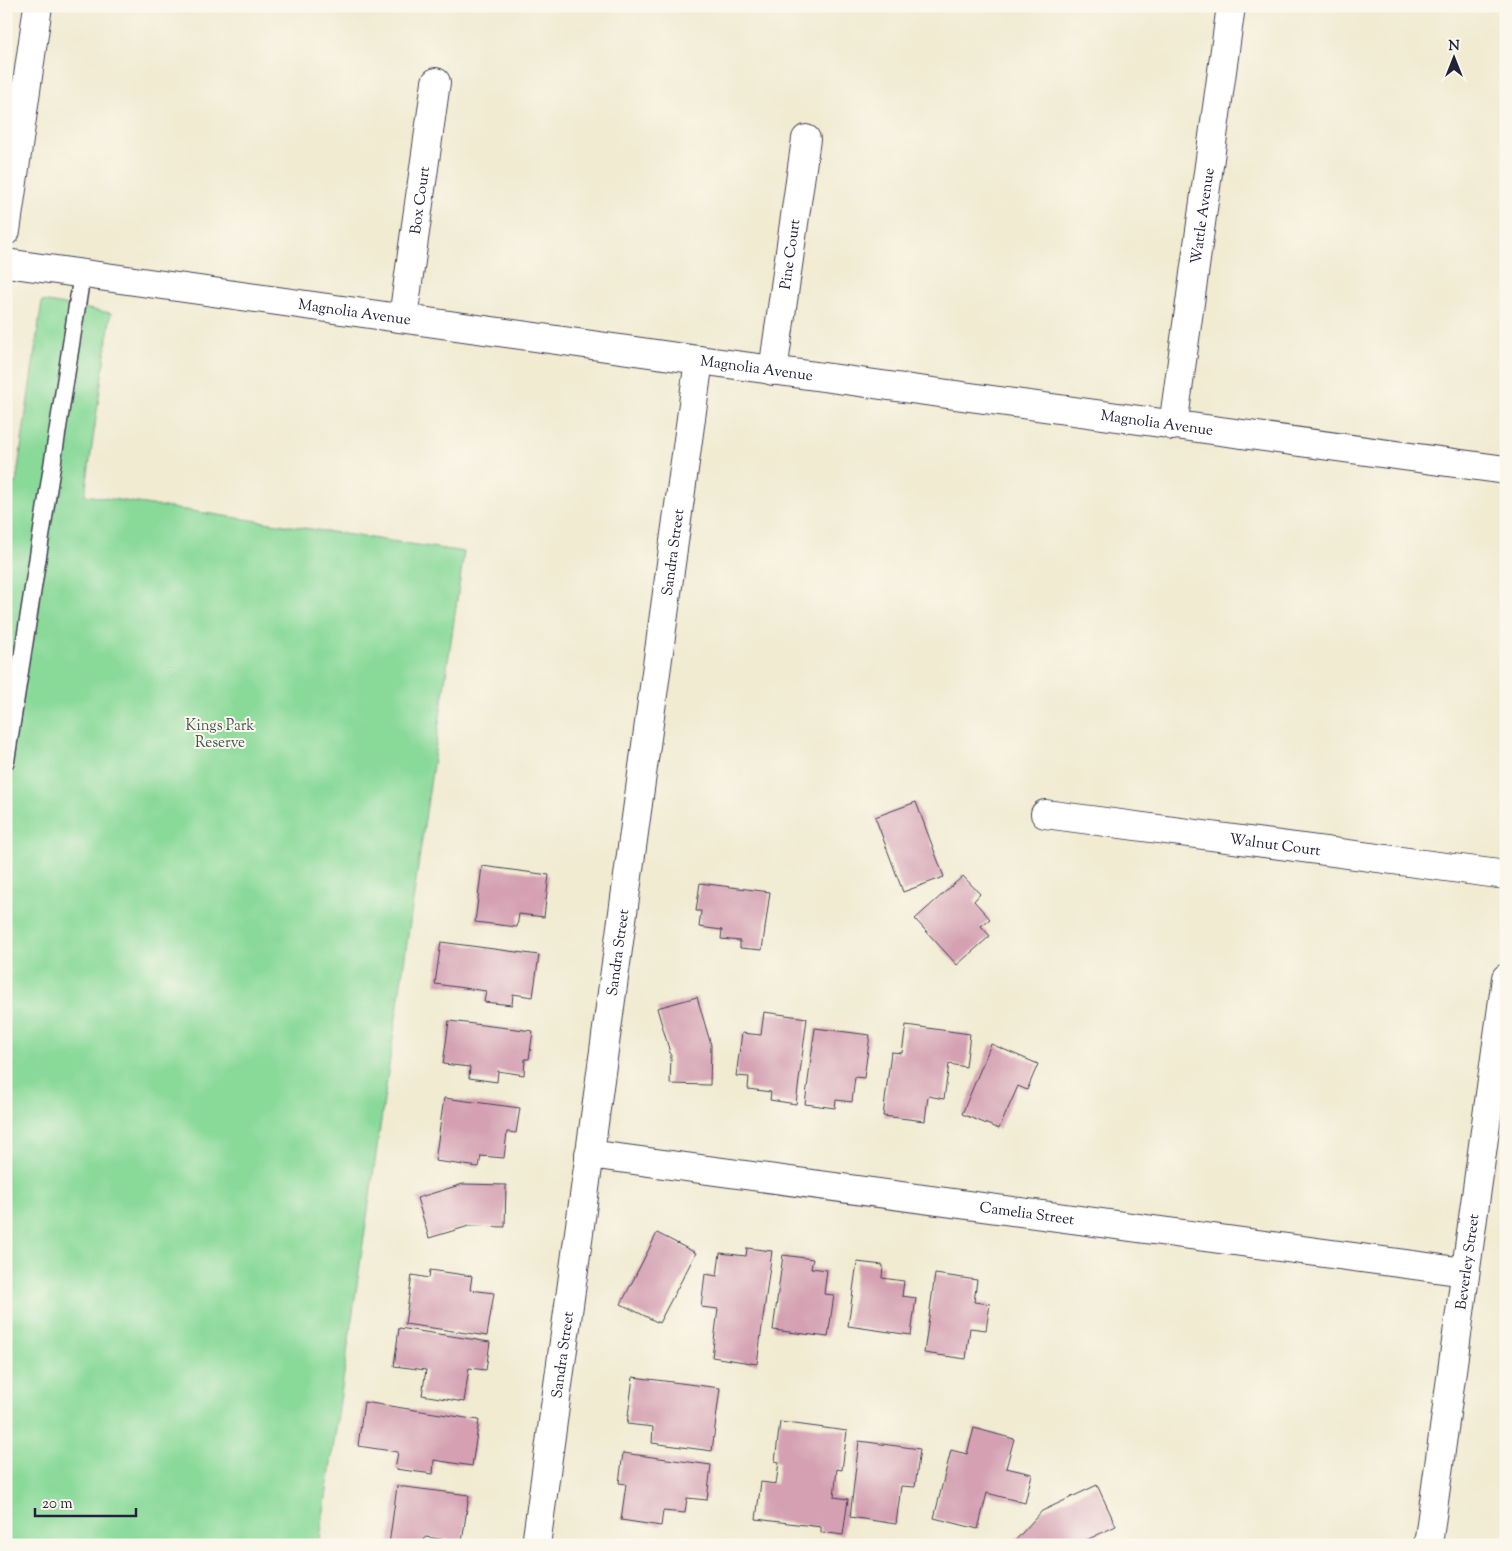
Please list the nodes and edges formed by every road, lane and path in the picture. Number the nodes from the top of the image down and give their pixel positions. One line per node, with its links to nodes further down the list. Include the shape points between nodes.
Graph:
1 (38, 6): 5 (street)
2 (1231, 6): 11 (street, Wattle Avenue)
3 (436, 82): 8 (street, Box Court)
4 (806, 139): 10 (street, Pine Court)
5 (6, 231)
6 (6, 263): 7 (street, Magnolia Avenue)
7 (82, 274): 8 (street, Magnolia Avenue); 13 (lane)
8 (403, 318): 9 (street, Magnolia Avenue)
9 (699, 360): 10 (street, Magnolia Avenue); 17 (street, Sandra Street)
10 (773, 370): 11 (street, Magnolia Avenue)
11 (1173, 426): 12 (street, Magnolia Avenue)
12 (1506, 470)
13 (6, 761)
14 (1045, 814): 15 (street, Walnut Court)
15 (1506, 875)
16 (1506, 978): 18 (street, Beverley Street)
17 (589, 1154): 18 (street, Camelia Street); 19 (street, Sandra Street)
18 (1465, 1272): 20 (street, Beverley Street)
19 (536, 1545)
20 (1428, 1545)

